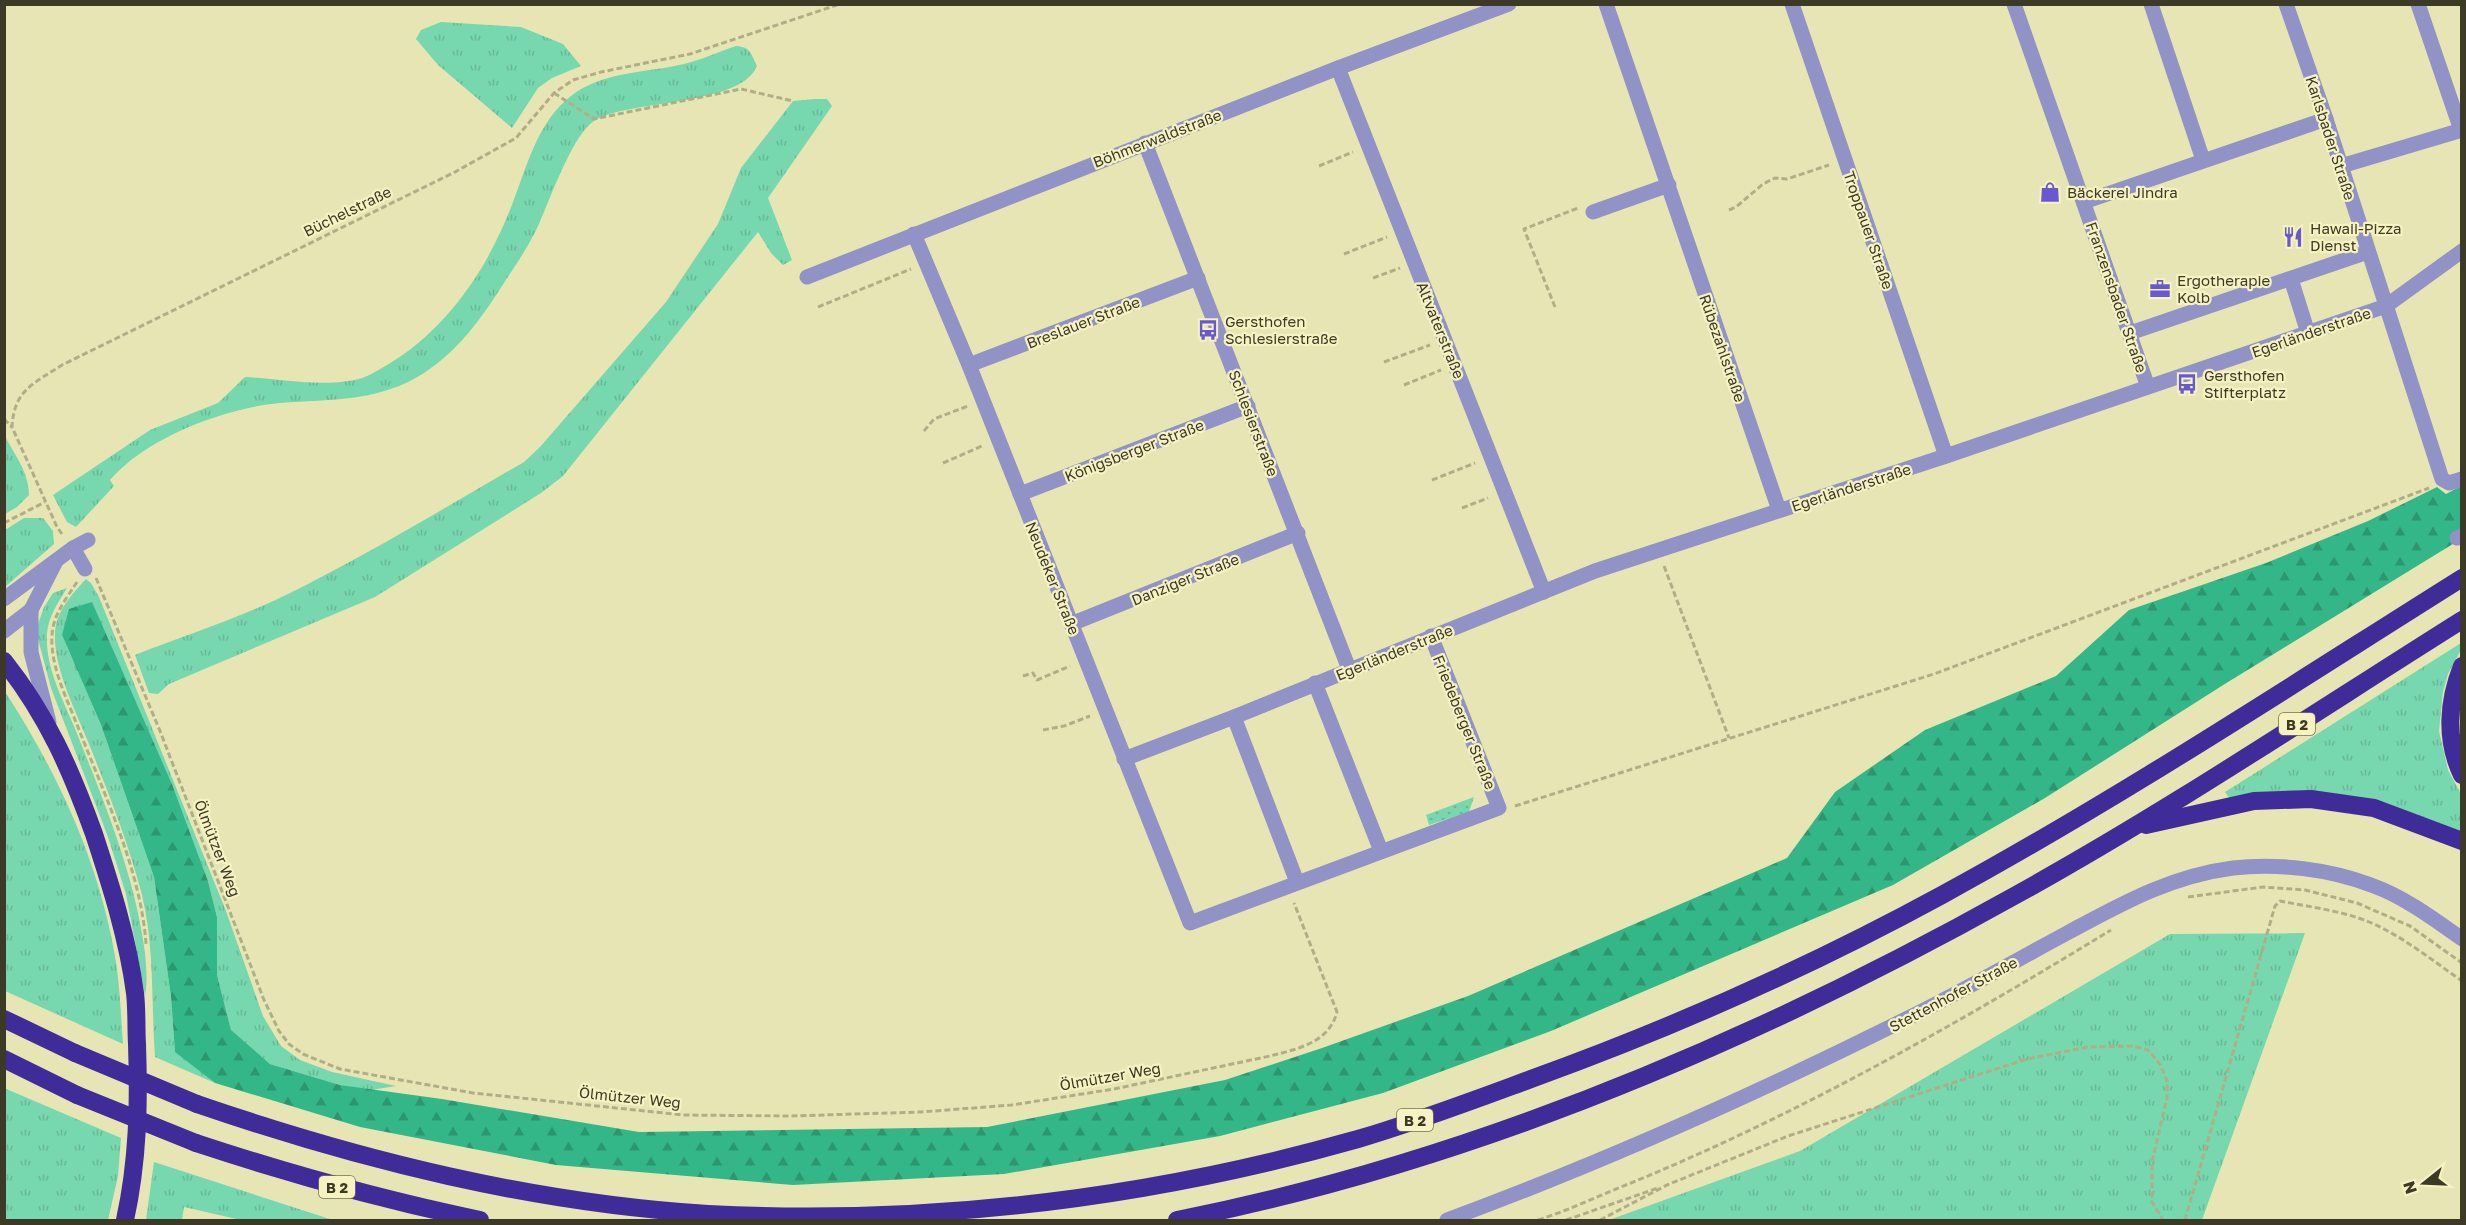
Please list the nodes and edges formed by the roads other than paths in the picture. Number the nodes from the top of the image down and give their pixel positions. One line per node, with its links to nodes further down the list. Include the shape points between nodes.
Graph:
1 (1509, 4): 8 (street, Böhmerwaldstraße)
2 (1606, 4): 14 (street, Rübezahlstraße)
3 (1792, 4): 29 (street, Troppauer Straße)
4 (2014, 4): 15 (street, Franzensbader Straße)
5 (2151, 4): 12 (street)
6 (2286, 4): 9 (street, Karlsbader Straße)
7 (2418, 4): 10 (street)
8 (1338, 68): 11 (street, Böhmerwaldstraße); 39 (street, Altvaterstraße)
9 (2326, 119): 12 (street); 13 (street, Karlsbader Straße)
10 (2461, 130): 13 (street)
11 (1145, 143): 17 (street, Böhmerwaldstraße); 21 (street, Schlesierstraße)
12 (2203, 160): 15 (street)
13 (2341, 166): 19 (street, Karlsbader Straße)
14 (1669, 185): 16 (street); 32 (street, Rübezahlstraße)
15 (2084, 202): 24 (street, Franzensbader Straße)
16 (1593, 212)
17 (914, 234): 20 (street, Böhmerwaldstraße); 26 (street, Neudeker Straße)
18 (2462, 251): 23 (street, Egerländerstraße)
19 (2368, 252): 22 (street); 23 (street, Karlsbader Straße)
20 (807, 277)
21 (1198, 278): 26 (street, Breslauer Straße); 28 (street, Schlesierstraße)
22 (2291, 279): 24 (street); 25 (street)
23 (2386, 306): 25 (street, Egerländerstraße); 30 (street, Karlsbader Straße, via 2442,479)
24 (2130, 333): 27 (street, Franzensbader Straße)
25 (2308, 333): 27 (street, Egerländerstraße)
26 (969, 365): 31 (street, Neudeker Straße)
27 (2148, 387): 29 (street, Egerländerstraße)
28 (1248, 406): 31 (street, Königsberger Straße); 33 (street, Schlesierstraße)
29 (1946, 456): 32 (street, Egerländerstraße)
30 (2454, 480)
31 (1020, 494): 43 (street, Neudeker Straße)
32 (1779, 510): 39 (street, Egerländerstraße, via 1595,570)
33 (1298, 533): 43 (street, Danziger Straße); 48 (street, Schlesierstraße)
34 (88, 540): 35 (street)
35 (73, 548): 36 (street); 37 (street)
36 (56, 561): 40 (street); 41 (street)
37 (85, 569)
38 (2462, 578): 59 (highway, B 2, bridge, via 2113,798 1936,898 1786,973 1640,1038 1363,1137 1223,1173 1066,1202 860,1217 704,1214 590,1201 453,1178 318,1144 198,1104)
39 (1544, 592): 45 (street, Egerländerstraße)
40 (4, 600)
41 (32, 610): 44 (street); 51 (street, via 31,652)
42 (2462, 620): 54 (highway, B 2)
43 (1071, 624): 52 (street, Neudeker Straße)
44 (4, 631)
45 (1431, 636): 48 (street, Egerländerstraße); 56 (street, Friedeberger Straße, via 1499,808)
46 (4, 661): 51 (highway)
47 (2462, 666): 53 (highway, via 2451,695 2450,724)
48 (1349, 669): 49 (street, Egerländerstraße)
49 (1315, 683): 50 (street, Egerländerstraße); 56 (street)
50 (1234, 717): 52 (street, Egerländerstraße); 57 (street)
51 (51, 730): 63 (highway, via 74,779 111,885 135,993 140,1103 134,1180)
52 (1124, 759): 57 (street, Neudeker Straße, via 1190,923)
53 (2462, 775)
54 (2133, 827): 55 (highway, B 2, via 2254,801 2311,800 2374,808); 65 (highway, B 2, via 1919,947 1666,1066 1418,1158 1282,1197)
55 (2462, 841)
56 (1381, 851): 57 (street)
57 (1292, 884)
58 (2462, 939): 66 (street, Stettenhofer Straße, via 2428,914 2372,885 2316,870 2255,867 2183,877 2118,906 1908,1018 1769,1085 1559,1179)
59 (4, 1020)
60 (4, 1059): 62 (highway, B 2)
61 (4, 1074): 62 (highway)
62 (44, 1078): 64 (highway, B 2, bridge, via 196,1143 331,1185)
63 (125, 1221)
64 (480, 1221)
65 (1177, 1221)
66 (1447, 1221)

